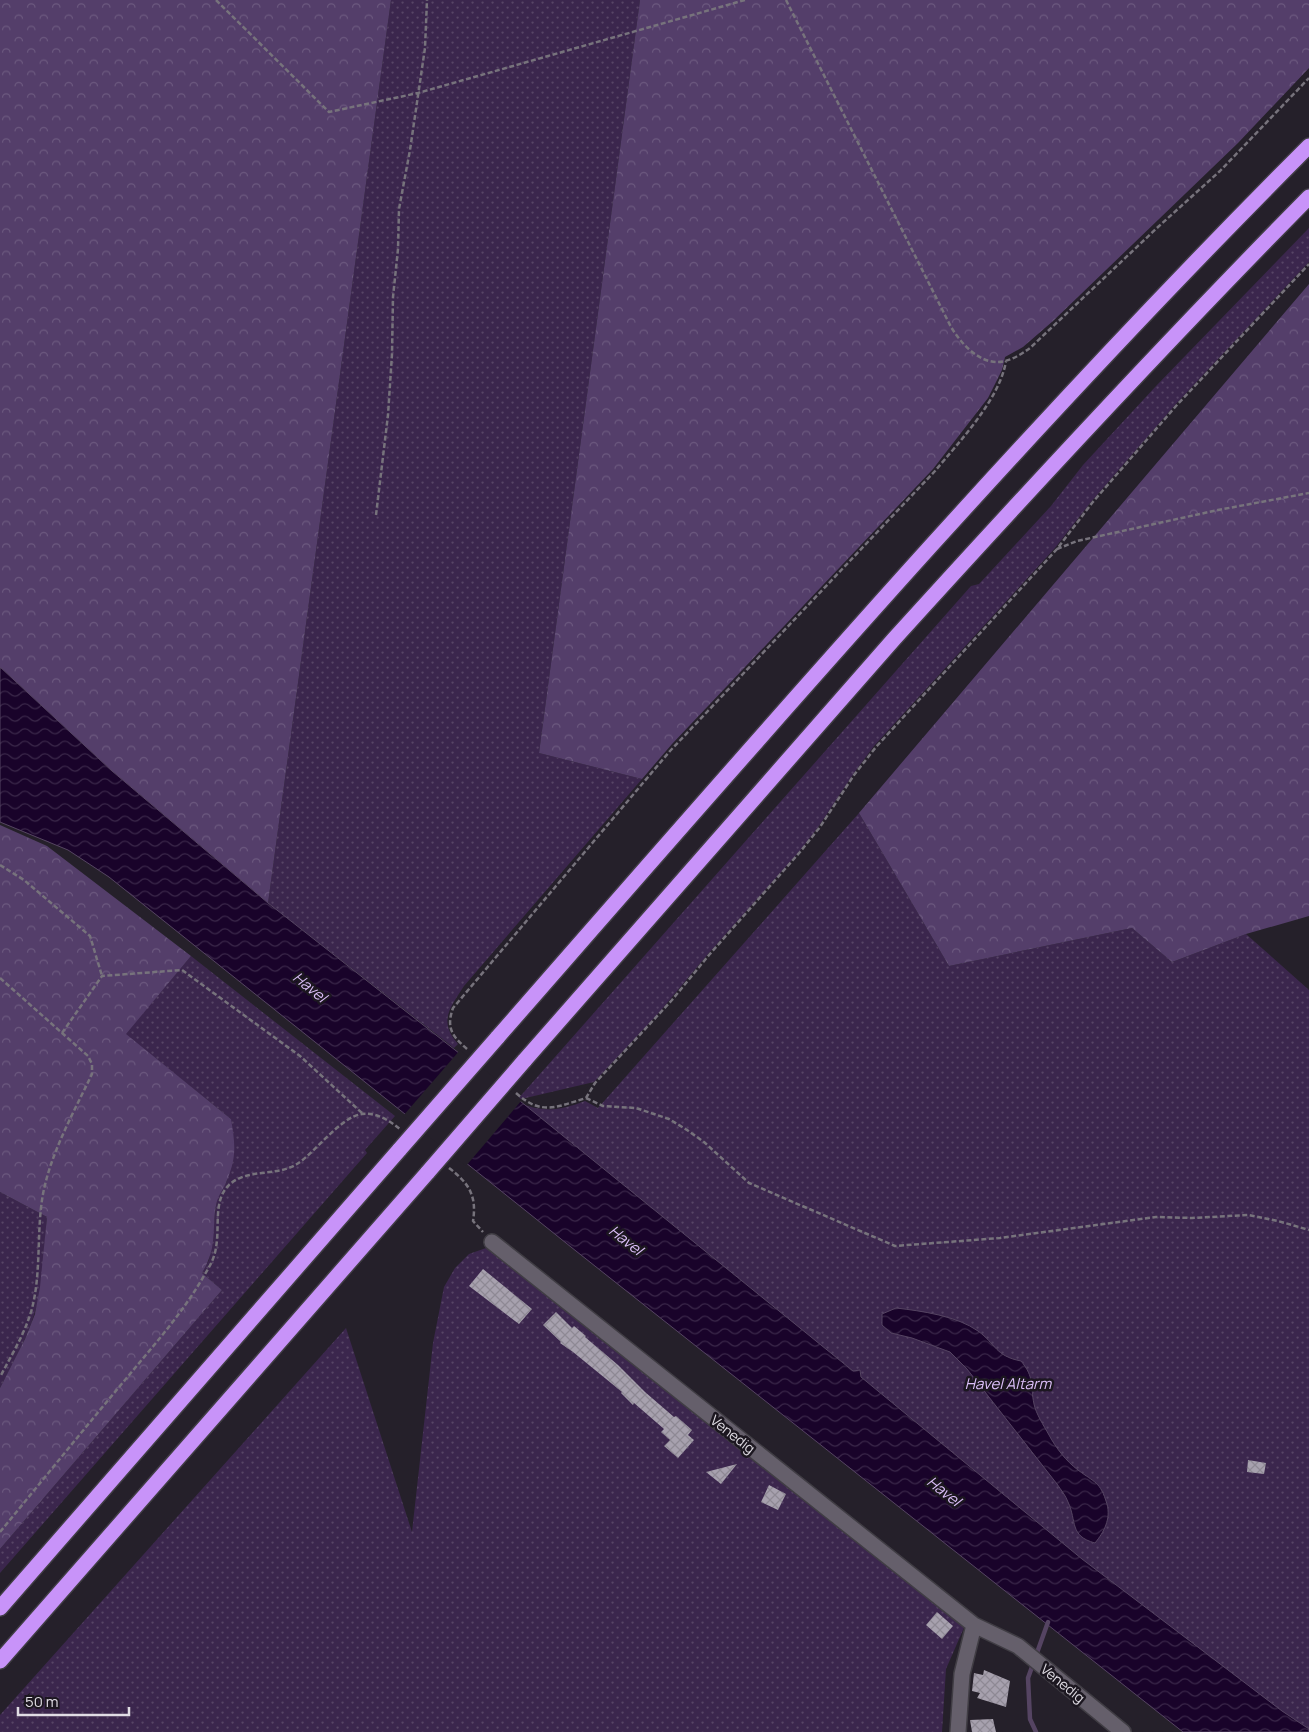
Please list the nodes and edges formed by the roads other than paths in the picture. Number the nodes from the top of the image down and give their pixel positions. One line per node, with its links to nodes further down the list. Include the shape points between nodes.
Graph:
1 (1309, 146): 4 (highway, bridge, via 986,484 846,640)
2 (1309, 197): 6 (highway, bridge, via 1096,418 894,639)
3 (492, 1242): 5 (street, Venedig)
4 (0, 1608)
5 (974, 1625): 7 (street, via 962,1674); 8 (street, Venedig, via 1018,1646)
6 (0, 1661)
7 (958, 1732)
8 (1123, 1732)

